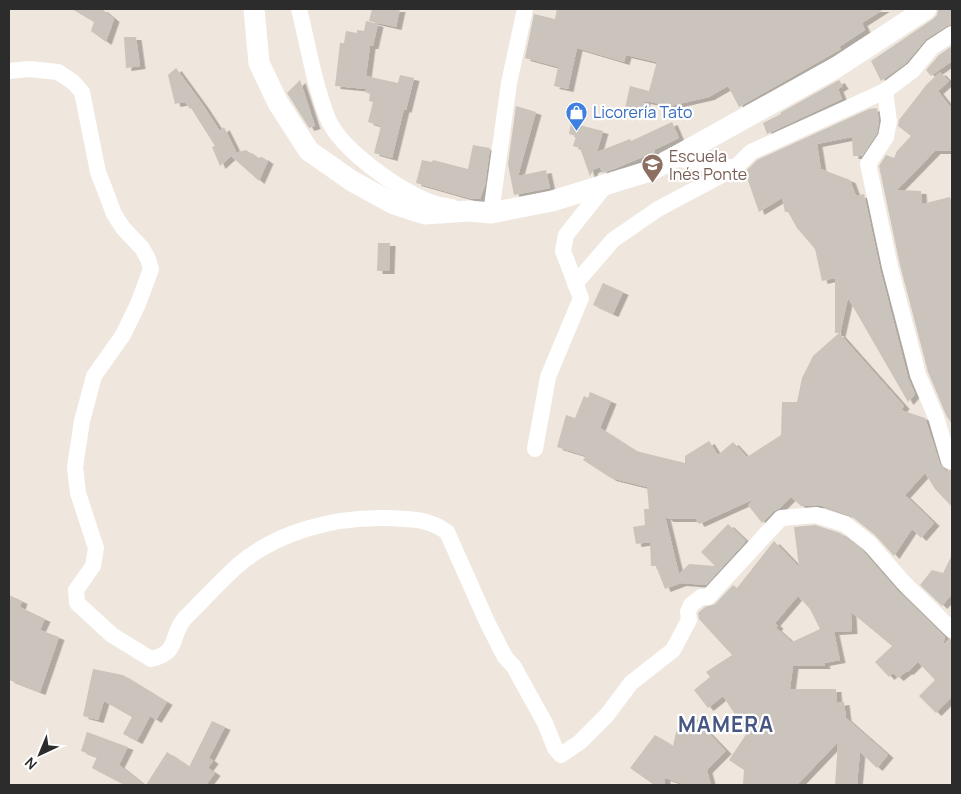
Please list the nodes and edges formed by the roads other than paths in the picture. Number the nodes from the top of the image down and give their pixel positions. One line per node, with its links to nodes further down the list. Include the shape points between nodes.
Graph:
1 (254, 9): 11 (street, via 259,63 278,104 309,151 352,182 394,204 425,214)
2 (299, 9): 11 (street, via 320,95 329,121 344,144 372,168 430,202)
3 (525, 9): 12 (street, via 509,83)
4 (926, 9): 8 (street, via 837,67)
5 (952, 34): 7 (street, via 932,47 913,70)
6 (9, 70): 16 (street, via 58,72 82,92 98,172 114,214 148,259 151,269 123,334 94,376 75,466 78,493 96,548 93,566 76,590 77,603 112,635 151,659 163,656 173,646 179,625 245,560 292,534 316,526 363,518 414,519 436,524 447,532 492,632 561,755 580,742 607,715 630,683 673,650 689,620 691,605 701,597 708,597 781,518 816,515 845,524 870,543 904,583)
7 (885, 91): 9 (street, via 751,152); 15 (street, via 889,121 886,137 868,164 918,375 936,417)
8 (673, 158): 9 (street); 10 (street, via 650,171)
9 (735, 168): 13 (street, via 658,209 613,240)
10 (605, 186): 12 (street); 13 (street, via 566,235 563,251)
11 (469, 211): 12 (street)
12 (491, 213)
13 (575, 284): 14 (street, via 581,298 548,377)
14 (535, 449)
15 (949, 461)
16 (952, 630)

